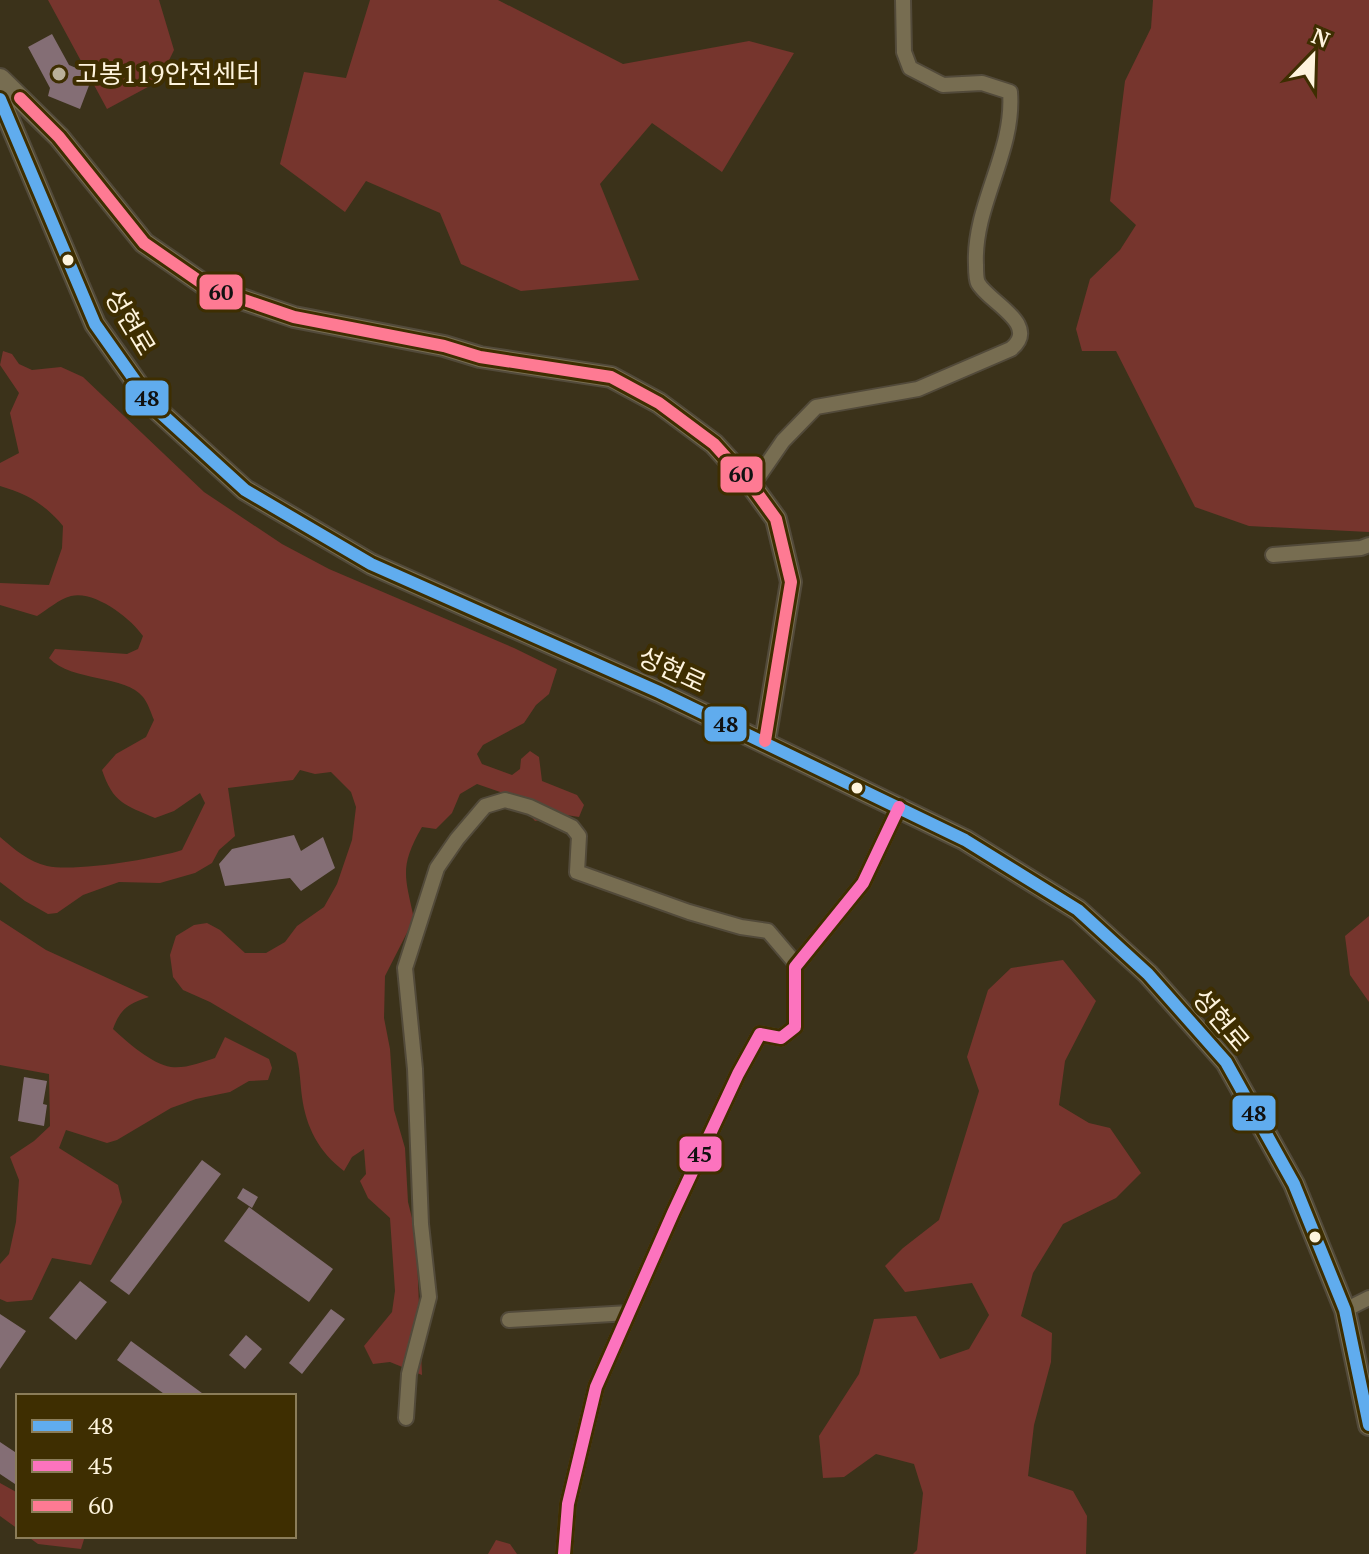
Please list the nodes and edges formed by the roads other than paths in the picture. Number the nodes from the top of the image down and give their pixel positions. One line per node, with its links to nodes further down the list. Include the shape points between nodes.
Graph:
1 (903, 0): 4 (street, via 904,52 910,68 943,85 982,83 1010,92 1008,134 977,228 976,265 978,283 1017,322 1020,336 1011,349 918,389 816,407 783,441)
2 (0, 79): 4 (main road, via 59,137 144,243 209,288 294,317 480,357 611,377 659,403 714,444)
3 (0, 99): 7 (main road, 성현로, via 95,324 153,406 245,490 371,564)
4 (752, 486): 7 (main road, via 776,519 791,582)
5 (1369, 545): 6 (street)
6 (1273, 555)
7 (765, 741): 8 (main road, 성현로)
8 (899, 807): 9 (street, via 863,883); 11 (main road, 성현로, via 965,840 1078,910 1148,974 1217,1051 1294,1184)
9 (797, 965): 12 (street, via 795,1027 781,1038 760,1034); 14 (street, via 768,931 689,912 577,872 579,836 572,827 505,800 485,806 437,868 405,968 429,1297 409,1374)
10 (1369, 1298): 11 (street)
11 (1345, 1310): 15 (main road, 성현로)
12 (629, 1313): 13 (street); 16 (street, via 596,1387 568,1504)
13 (509, 1320)
14 (406, 1418)
15 (1369, 1425)
16 (564, 1554)

